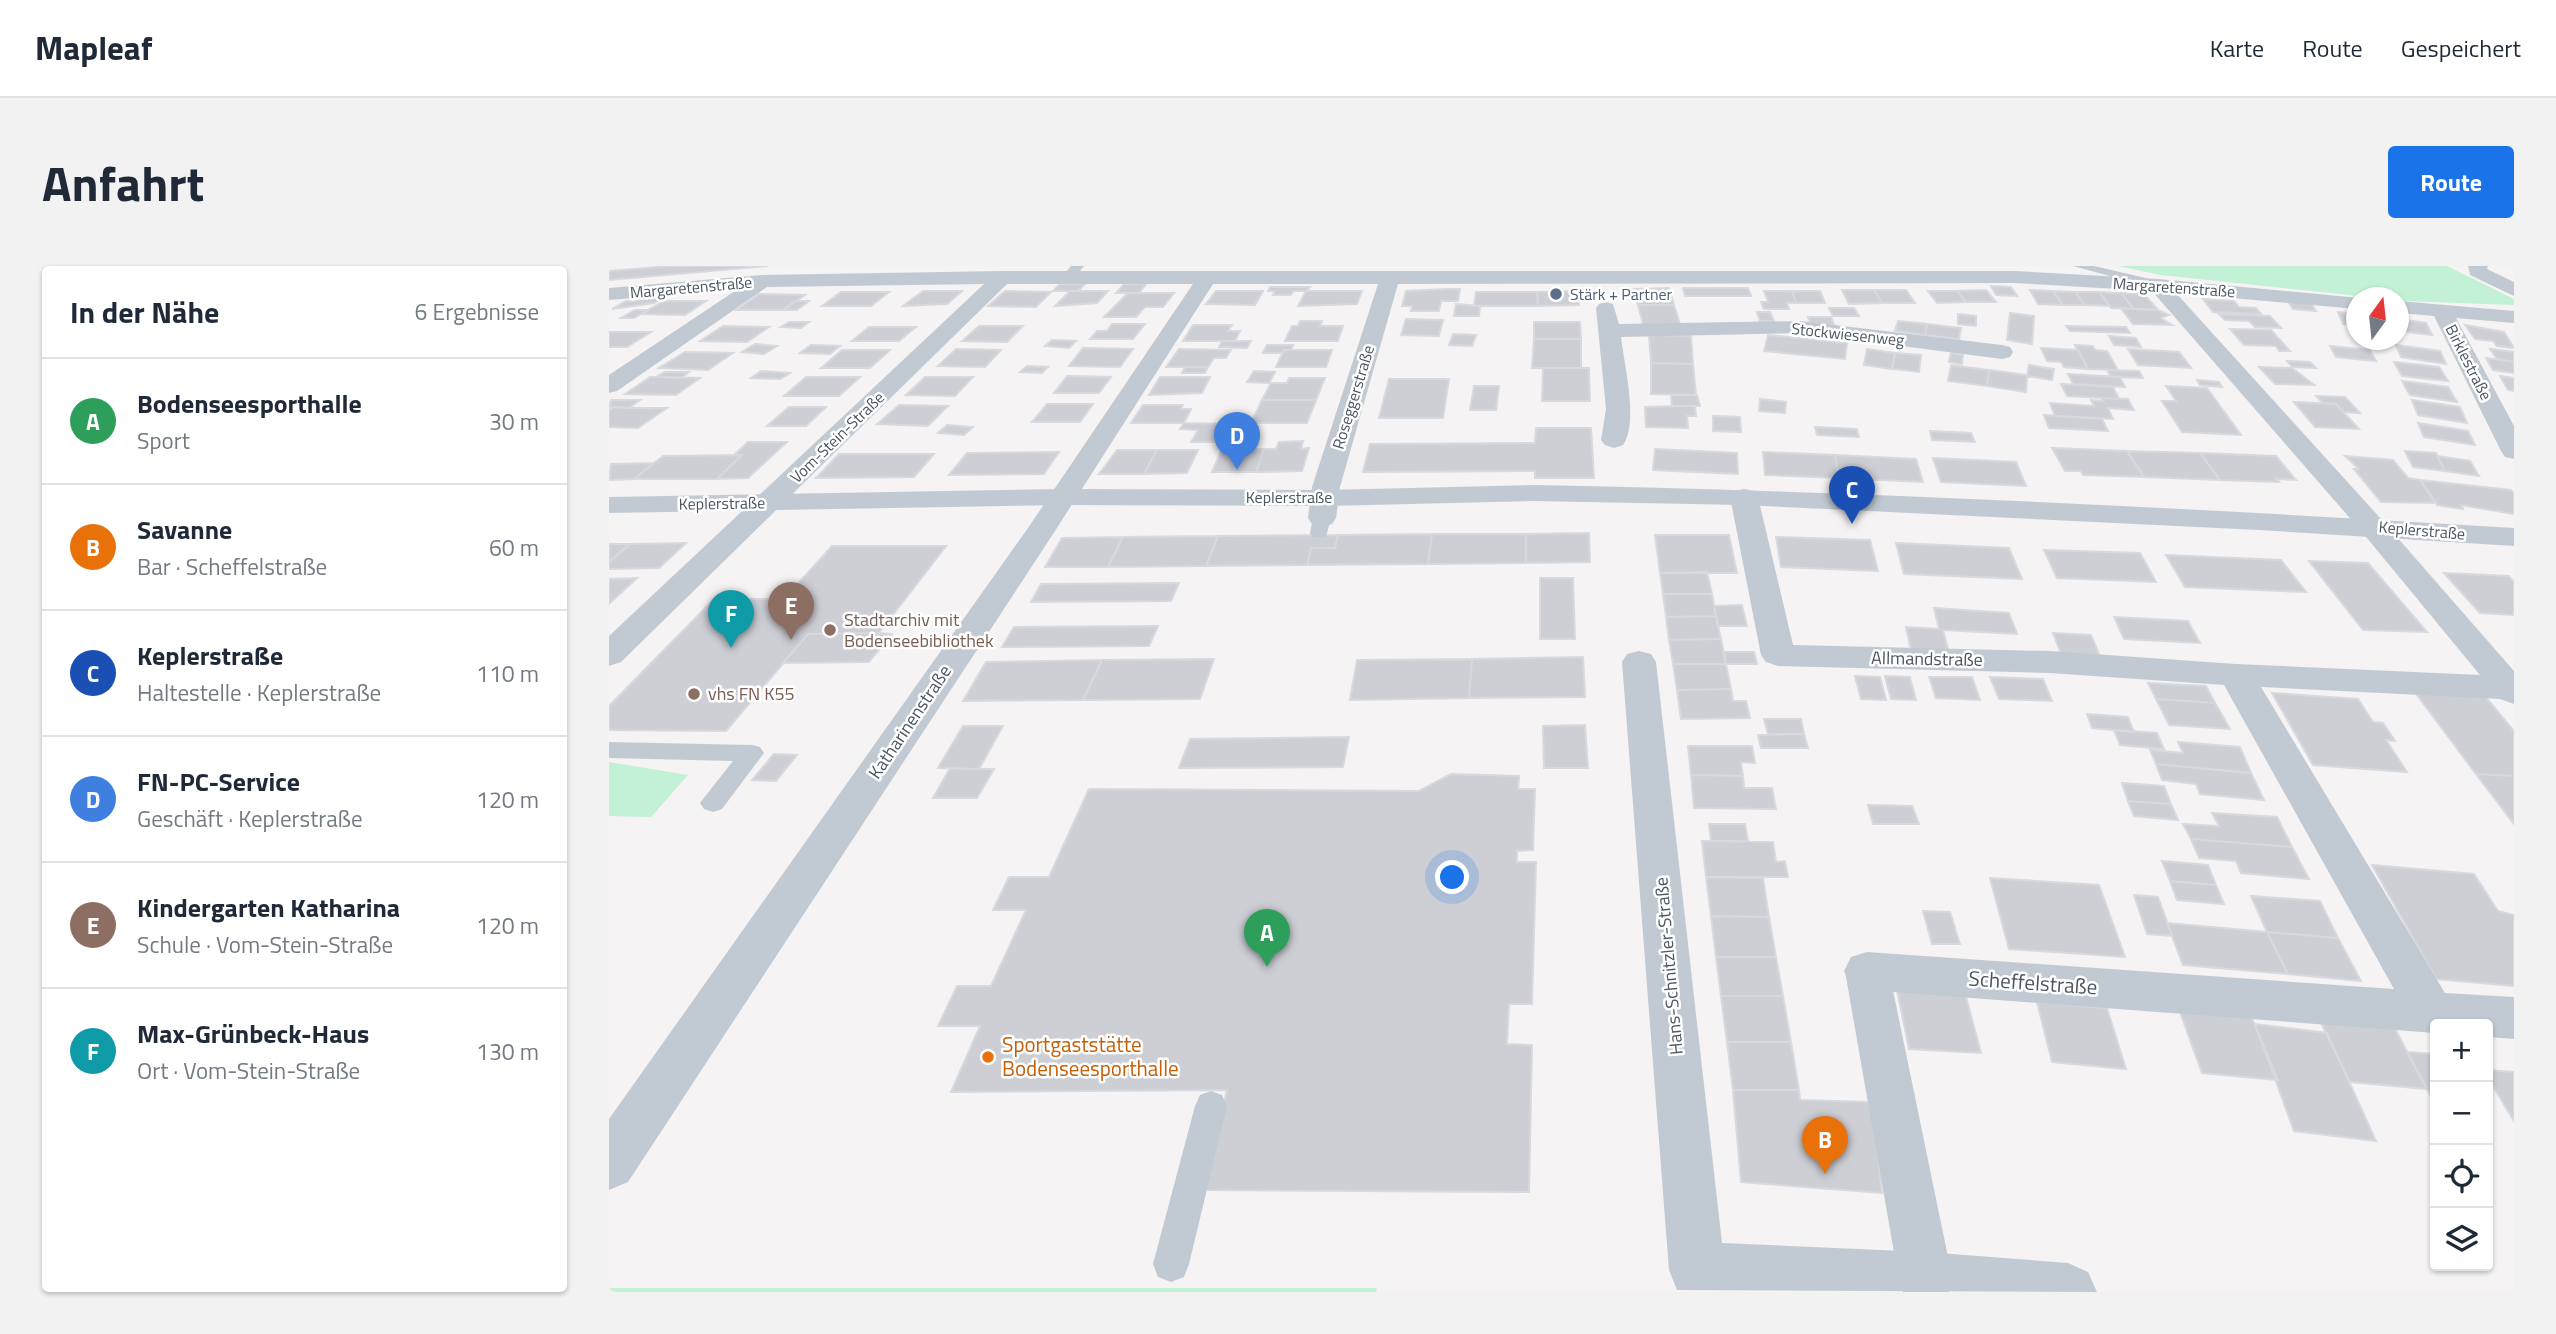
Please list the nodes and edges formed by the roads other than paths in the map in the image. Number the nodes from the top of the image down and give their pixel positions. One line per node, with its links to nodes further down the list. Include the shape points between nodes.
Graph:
1 (2079, 266): 11 (lane)
2 (2478, 266): 12 (street, via 2477,271)
3 (1073, 271): 6 (street, Margaretenstraße); 8 (street, Margaretenstraße)
4 (1528, 272): 7 (street, Margaretenstraße); 9 (street, Margaretenstraße)
5 (1635, 272): 9 (street, Margaretenstraße); 11 (street, Margaretenstraße, via 2015,277)
6 (1207, 277): 7 (street, Margaretenstraße); 26 (street, Katharinenstraße)
7 (1390, 277): 27 (street, Roseggerstraße, via 1326,487)
8 (1003, 278): 10 (street, Margaretenstraße); 23 (street, Vom-Stein-Straße)
9 (1601, 278): 18 (street)
10 (762, 281): 13 (street, Margaretenstraße); 20 (street)
11 (2158, 285): 14 (street, Margaretenstraße); 30 (street, Allmandstraße)
12 (2514, 290)
13 (609, 294)
14 (2346, 302)
15 (2409, 308): 16 (street)
16 (2442, 311): 17 (street); 22 (street, Birklestraße)
17 (2514, 317)
18 (1610, 331): 19 (street, Stockwiesenweg, via 1801,327); 21 (street, via 1618,408)
19 (2003, 352)
20 (609, 386)
21 (1614, 440)
22 (2514, 451)
23 (771, 502): 24 (street, Keplerstraße); 26 (street, Keplerstraße); 28 (street, Vom-Stein-Straße)
24 (609, 505)
25 (1745, 507): 27 (street, Keplerstraße); 30 (street, Keplerstraße); 35 (street, Allmandstraße, via 1778,655 2050,662)
26 (1055, 509): 27 (street, Keplerstraße); 28 (street, Keplerstraße); 43 (street, Katharinenstraße)
27 (1322, 516)
28 (748, 523): 29 (street, Keplerstraße); 33 (street, Vom-Stein-Straße)
29 (609, 526)
30 (2380, 536): 31 (street, Keplerstraße); 32 (street, Keplerstraße); 36 (street, Allmandstraße)
31 (2514, 537)
32 (2514, 556)
33 (609, 655)
34 (1639, 662): 45 (street, Hans-Schnitzler-Straße)
35 (2236, 675): 36 (street, Allmandstraße); 40 (street)
36 (2512, 691)
37 (609, 750): 38 (lane, via 752,753)
38 (713, 803)
39 (1867, 971): 40 (street, Scheffelstraße); 46 (street, Scheffelstraße)
40 (2431, 1011): 41 (street, Scheffelstraße)
41 (2514, 1018)
42 (1210, 1106): 44 (lane)
43 (609, 1164)
44 (1171, 1264)
45 (1697, 1281): 46 (street)
46 (1926, 1281): 47 (street)
47 (2069, 1292)

